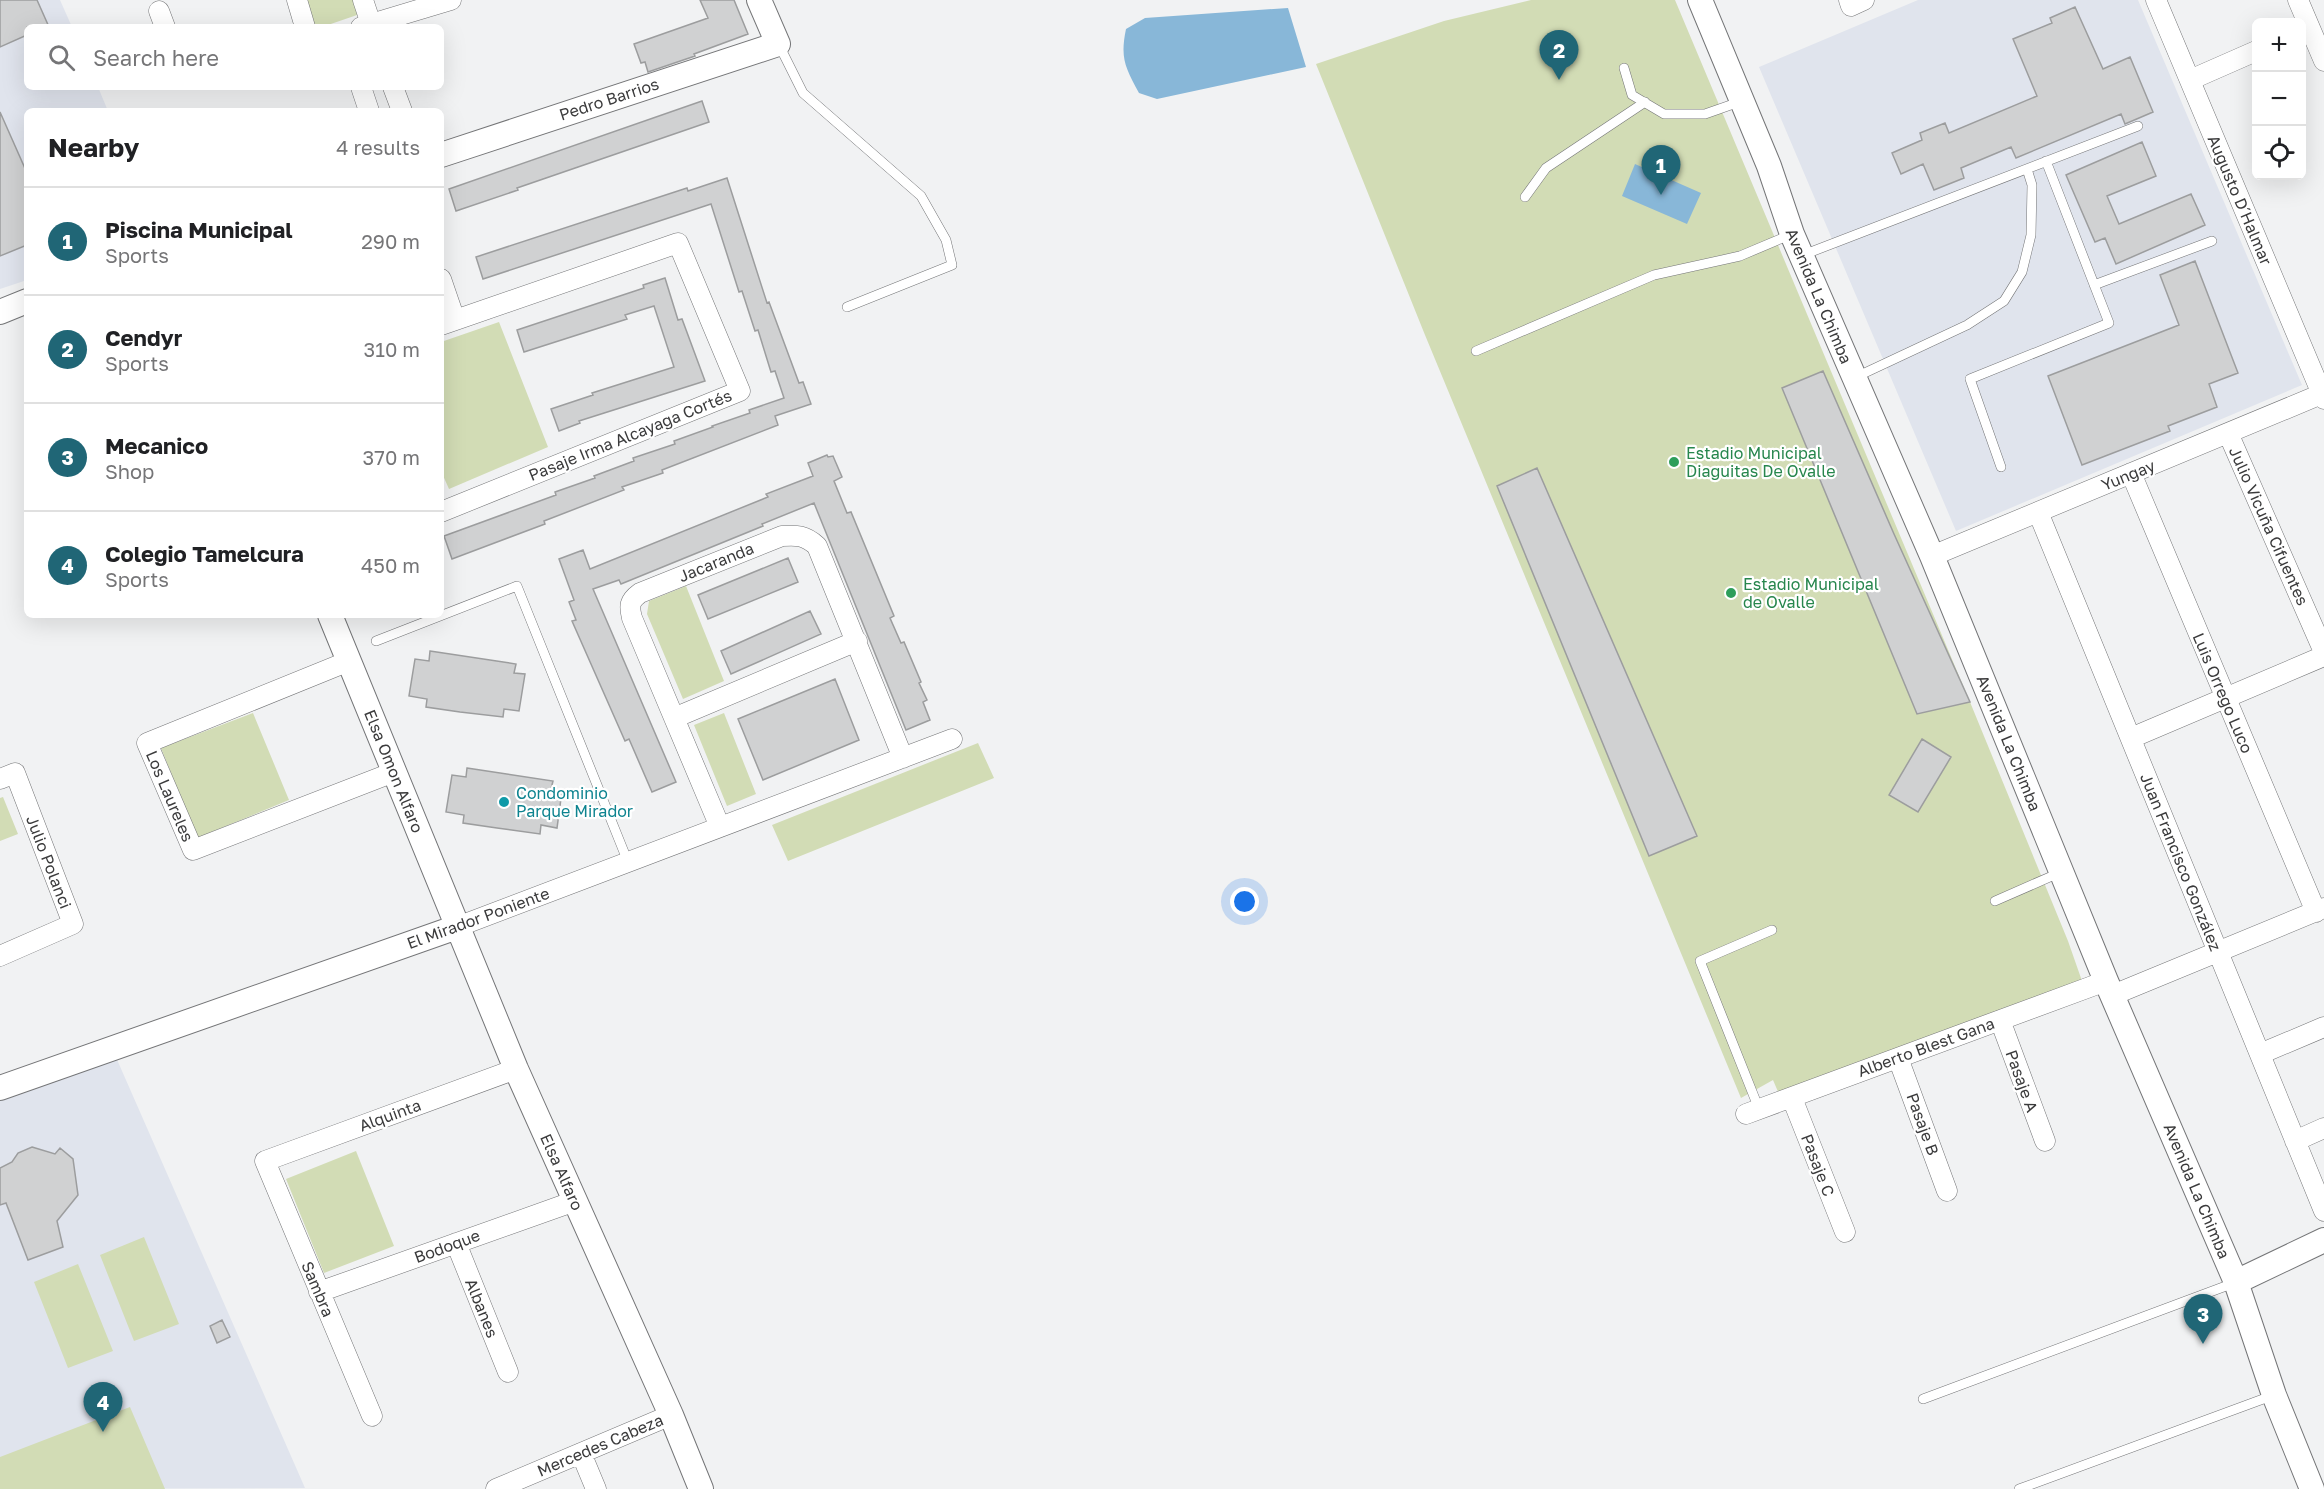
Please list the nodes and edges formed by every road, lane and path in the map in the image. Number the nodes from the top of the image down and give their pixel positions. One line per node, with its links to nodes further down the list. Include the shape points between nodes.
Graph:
1 (297, 0): 9 (street)
2 (363, 0): 10 (street)
3 (451, 0): 11 (street)
4 (759, 0): 13 (street)
5 (1700, 0): 20 (street, Avenida La Chimba)
6 (2156, 0): 17 (street, Augusto D´Halmar)
7 (2298, 0): 8 (street)
8 (2303, 18)
9 (304, 24)
10 (368, 24)
11 (374, 24)
12 (2306, 29): 15 (street)
13 (778, 44): 25 (street, Pedro Barrios); 34 (lane, via 803,93 921,196 946,240 952,266)
14 (2252, 53): 17 (street)
15 (2324, 61)
16 (1624, 68): 21 (lane, via 1632,95)
17 (2190, 80): 39 (street, Augusto D´Halmar)
18 (362, 90): 22 (street)
19 (394, 90): 23 (street)
20 (1742, 101): 21 (lane, via 1705,114 1664,114); 30 (street, Avenida La Chimba)
21 (1645, 102): 28 (lane, via 1546,168)
22 (368, 108)
23 (401, 108)
24 (2138, 126): 26 (lane)
25 (444, 154)
26 (2046, 161): 27 (lane); 31 (lane)
27 (2027, 169): 30 (lane); 38 (lane, via 2032,184 2031,235 2022,272 2004,301 1967,325)
28 (1525, 197)
29 (2212, 241): 31 (lane)
30 (1796, 245): 37 (lane, via 1654,275); 38 (street, Avenida La Chimba)
31 (2094, 285): 41 (lane, via 2109,323 1970,379)
32 (444, 297): 36 (street)
33 (24, 302): 35 (street)
34 (847, 307)
35 (0, 312)
36 (448, 322): 43 (street, Pasaje Irma Alcayaga Cortés, via 678,243 740,391)
37 (1476, 351)
38 (1854, 378): 45 (street, Avenida La Chimba)
39 (2323, 395): 40 (street, Yungay)
40 (2228, 433): 42 (street, Yungay); 51 (street, Julio Vicuña Cifuentes)
41 (2001, 467)
42 (2131, 473): 44 (street, Yungay); 53 (street, Luis Orrego Luco)
43 (444, 511)
44 (2038, 512): 45 (street, Yungay); 55 (street, Juan Francisco González)
45 (1932, 555): 62 (street, Avenida La Chimba)
46 (444, 614): 61 (lane, via 517,586)
47 (331, 618): 52 (street, Elsa Omon Alfaro)
48 (435, 618): 49 (lane)
49 (376, 641)
50 (857, 641): 54 (street); 54 (street, Jacaranda, via 817,546 799,535 782,536 640,593 632,599 632,618); 57 (street, Jacaranda)
51 (2324, 654): 53 (street)
52 (349, 661): 58 (street, Elsa Omon Alfaro); 58 (street, Los Laureles, via 147,743 192,850)
53 (2225, 697): 55 (street); 64 (street, Luis Orrego Luco)
54 (674, 718): 60 (street, Jacaranda)
55 (2130, 738): 67 (street, Juan Francisco González)
56 (952, 739): 57 (street, El Mirador Poniente)
57 (903, 758): 60 (street, El Mirador Poniente)
58 (394, 772): 65 (street, Elsa Omon Alfaro)
59 (0, 779): 68 (street, Julio Polanci, via 15,773 73,924)
60 (720, 827): 61 (street, El Mirador Poniente)
61 (628, 862): 65 (street, El Mirador Poniente)
62 (2062, 872): 63 (lane); 69 (street, Avenida La Chimba)
63 (1995, 901)
64 (2320, 910): 67 (street, Alberto Blest Gana)
65 (457, 927): 74 (street, Elsa Alfaro); 75 (street, El Mirador Poniente)
66 (1772, 930): 77 (lane, via 1700,961)
67 (2218, 952): 69 (street, Alberto Blest Gana); 72 (street, Juan Francisco González)
68 (0, 956)
69 (2110, 988): 70 (street, Alberto Blest Gana); 88 (street, Avenida La Chimba)
70 (2000, 1020): 73 (street, Alberto Blest Gana); 79 (street, Pasaje A)
71 (2324, 1027): 72 (street)
72 (2260, 1053): 80 (street, Juan Francisco González)
73 (1898, 1058): 76 (street, Alberto Blest Gana); 82 (street, Pasaje B)
74 (516, 1069): 81 (street, Alquinta); 83 (street, Elsa Alfaro)
75 (0, 1088)
76 (1792, 1098): 77 (street, Alberto Blest Gana); 85 (street, Pasaje C)
77 (1753, 1112)
78 (2324, 1128): 80 (street)
79 (2045, 1141)
80 (2295, 1141): 84 (street, Juan Francisco González)
81 (265, 1161): 89 (street, Sambra)
82 (1947, 1191)
83 (575, 1201): 87 (street, Bodoque); 93 (street, Elsa Alfaro)
84 (2324, 1211)
85 (1845, 1232)
86 (2324, 1240): 88 (street)
87 (456, 1243): 89 (street, Bodoque); 90 (street, Albanes)
88 (2236, 1282): 91 (street, Avenida La Chimba); 92 (lane)
89 (320, 1292): 94 (street, Sambra)
90 (508, 1372)
91 (2274, 1395): 99 (lane); 100 (street, Avenida La Chimba)
92 (1923, 1399)
93 (671, 1415): 95 (street, Mercedes Cabeza); 98 (street)
94 (372, 1416)
95 (581, 1454): 96 (street, Mercedes Cabeza); 97 (street)
96 (501, 1488)
97 (596, 1489)
98 (701, 1489)
99 (2019, 1489)
100 (2312, 1489)

